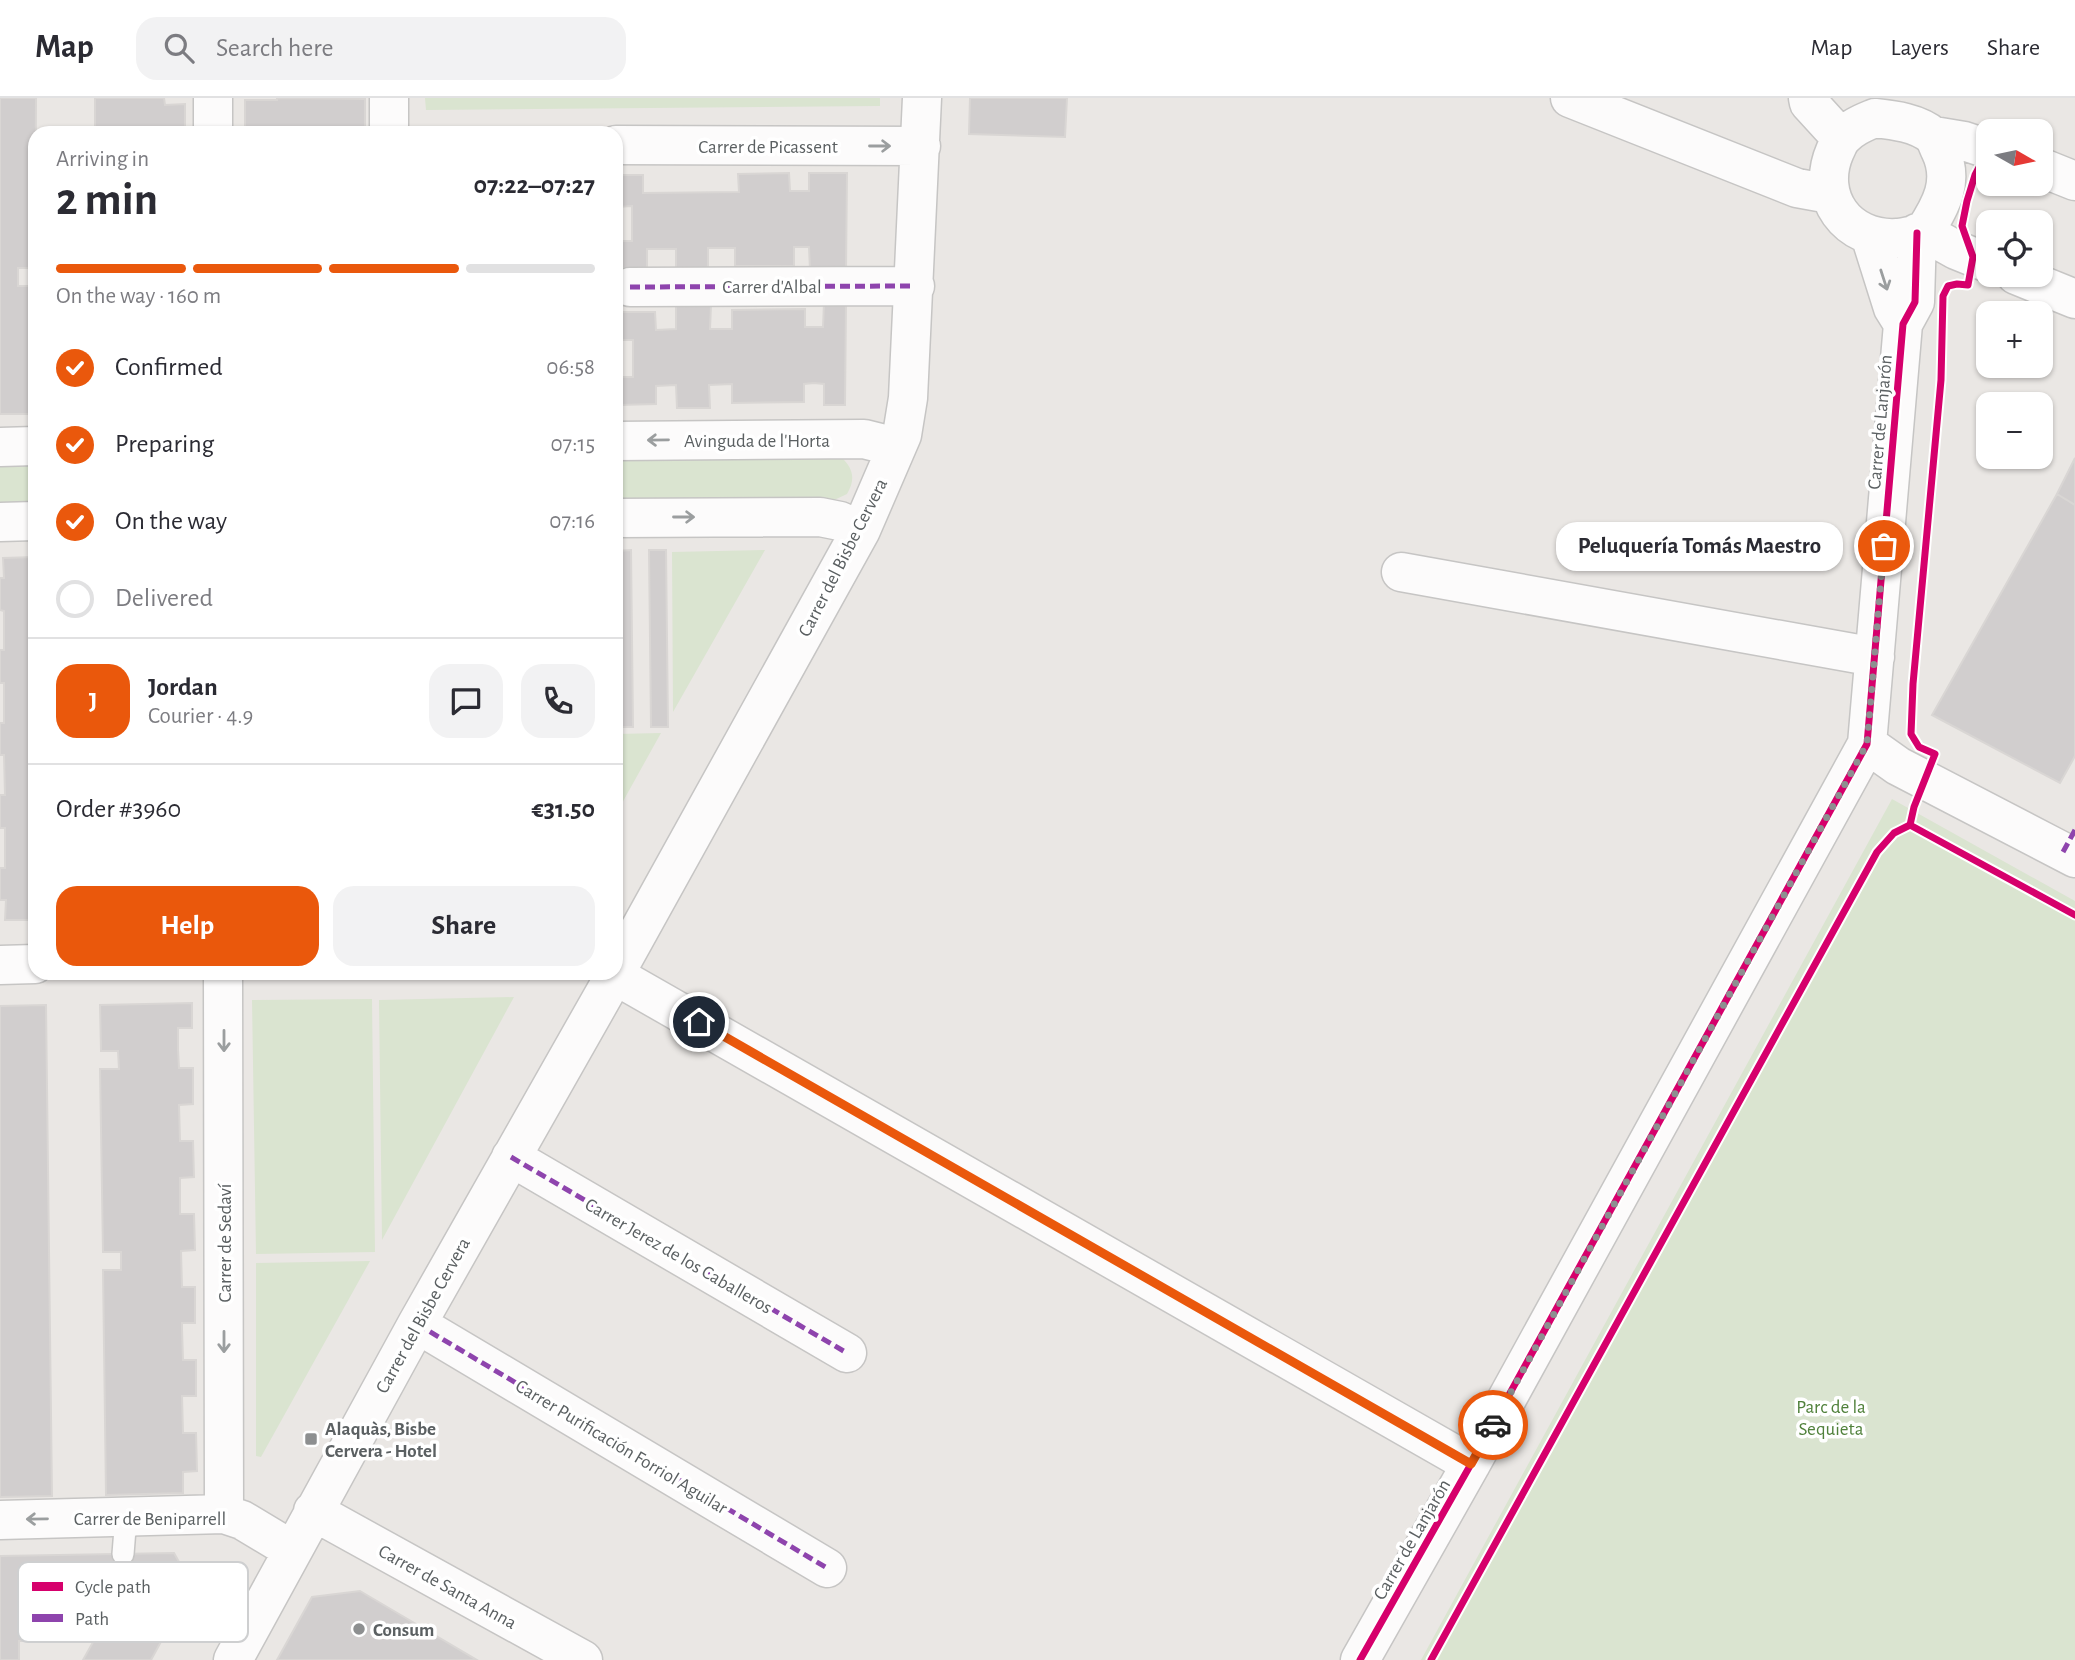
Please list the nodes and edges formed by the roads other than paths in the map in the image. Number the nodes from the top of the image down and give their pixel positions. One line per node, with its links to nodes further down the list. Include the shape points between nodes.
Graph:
1 (213, 98): 7 (street)
2 (389, 98): 8 (street)
3 (922, 98): 12 (street, Carrer del Bisbe Cervera)
4 (1570, 98): 15 (street, via 1797,188)
5 (1808, 98): 9 (street)
6 (1905, 116): 9 (street, via 1875,118); 11 (street); 16 (street, via 1946,162 1947,187 1938,210)
7 (214, 126)
8 (389, 126)
9 (1841, 138): 15 (street, via 1829,166)
10 (623, 145): 12 (street, Carrer de Picassent, one-way to 12)
11 (1976, 145)
12 (921, 146): 19 (street, Carrer del Bisbe Cervera)
13 (2053, 172): 14 (street)
14 (2075, 181)
15 (1830, 194): 17 (street, via 1847,223)
16 (1921, 232): 17 (street, via 1897,238); 18 (street); 23 (street, Carrer de Lanjarón, via 1914,302)
17 (1870, 234): 23 (street, Carrer de Lanjarón, one-way to 23)
18 (1976, 258)
19 (915, 286): 20 (street, Carrer d'Albal); 27 (street, Carrer del Bisbe Cervera, via 908,397)
20 (630, 287)
21 (2046, 287): 22 (street)
22 (2075, 299)
23 (1903, 324): 33 (street, Carrer de Lanjarón)
24 (623, 441): 27 (street, Avinguda de l'Horta, one-way to 24, via 864,439)
25 (28, 446): 26 (street)
26 (0, 447)
27 (897, 447): 31 (street, Carrer del Bisbe Cervera)
28 (623, 518): 31 (street, one-way to 31, via 820,517)
29 (28, 521): 30 (street)
30 (0, 522)
31 (861, 530): 36 (street, Carrer del Bisbe Cervera)
32 (1401, 572): 33 (street)
33 (1875, 657): 34 (street, Carrer de Lanjarón)
34 (1867, 744): 35 (street, via 1898,766); 45 (street, Carrer de Lanjarón)
35 (2071, 847)
36 (623, 957)
37 (28, 964): 38 (street)
38 (0, 965)
39 (623, 978): 45 (street)
40 (223, 980): 47 (street, Carrer de Sedaví, one-way to 47)
41 (610, 980): 42 (street, Carrer del Bisbe Cervera)
42 (511, 1157): 43 (street, Carrer del Bisbe Cervera); 44 (street, Carrer Jerez de los Caballeros)
43 (417, 1324): 46 (street, Carrer del Bisbe Cervera); 52 (street, Carrer Purificación Forriol Aguilar)
44 (847, 1353)
45 (1471, 1464): 57 (street, Carrer de Lanjarón)
46 (313, 1511): 50 (street, Carrer del Bisbe Cervera); 56 (street, Carrer de Santa Anna)
47 (224, 1514): 48 (street, Carrer de Beniparrell); 50 (street, Carrer de Beniparrell)
48 (154, 1516): 49 (street, Carrer de Beniparrell, one-way to 49); 51 (lane, via 125,1529)
49 (0, 1520)
50 (292, 1550): 53 (street, Carrer del Bisbe Cervera)
51 (123, 1554)
52 (827, 1568)
53 (248, 1632)
54 (243, 1642): 55 (street, Carrer del Bisbe Cervera)
55 (233, 1660)
56 (583, 1660)
57 (1360, 1660)

